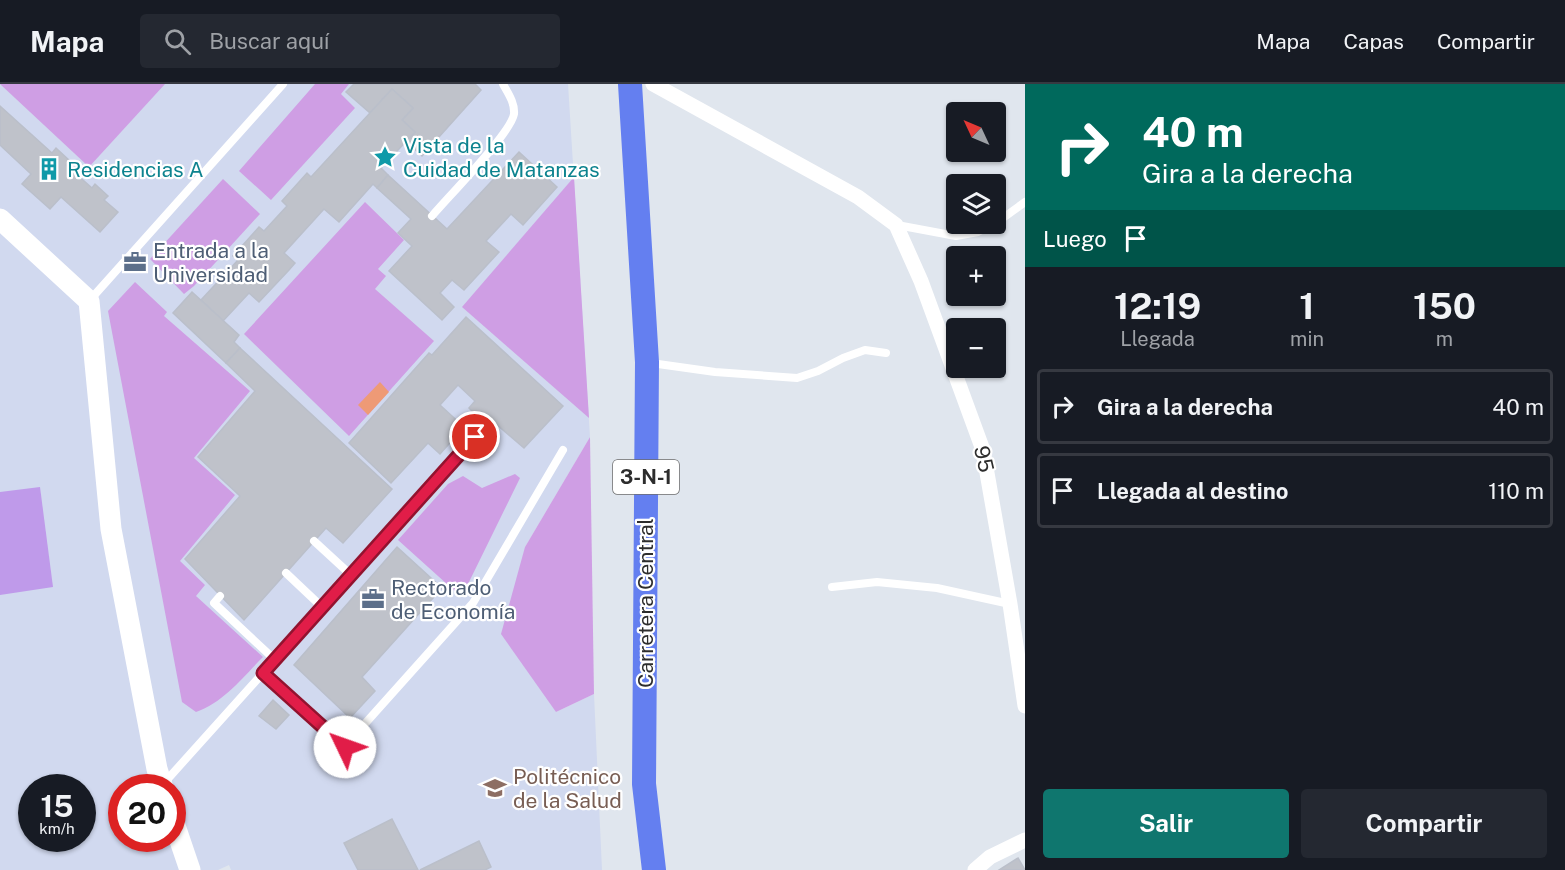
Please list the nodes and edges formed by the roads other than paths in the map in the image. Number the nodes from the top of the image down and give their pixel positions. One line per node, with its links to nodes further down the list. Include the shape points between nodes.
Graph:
1 (283, 84): 11 (lane)
2 (503, 84): 7 (lane, via 513,102 508,130)
3 (630, 84): 13 (main road, Carretera Central / 3-N-1)
4 (653, 84): 9 (street, via 858,197)
5 (1025, 202): 6 (lane)
6 (1006, 215)
7 (432, 216)
8 (0, 219): 11 (street)
9 (896, 225): 10 (lane, via 956,236); 21 (street, 95, via 921,281 983,450)
10 (967, 234)
11 (89, 302): 26 (street, via 111,529)
12 (886, 353): 13 (lane, via 865,350 797,378)
13 (647, 362): 31 (main road, Carretera Central / 3-N-1, via 644,784)
14 (475, 437): 18 (lane)
15 (563, 450): 24 (lane, via 473,603 345,747)
16 (314, 541): 18 (lane)
17 (286, 573): 22 (lane)
18 (351, 575): 22 (lane)
19 (831, 587): 21 (lane, via 877,582 937,588)
20 (220, 596): 23 (lane, via 214,603)
21 (1011, 604): 25 (street, 95)
22 (322, 607): 23 (lane)
23 (275, 660): 24 (lane)
24 (263, 673): 27 (lane)
25 (1025, 705)
26 (159, 774)
27 (174, 774)
28 (1025, 840): 32 (street, via 990,857)
29 (184, 852): 30 (street)
30 (190, 870)
31 (654, 870)
32 (975, 870)

